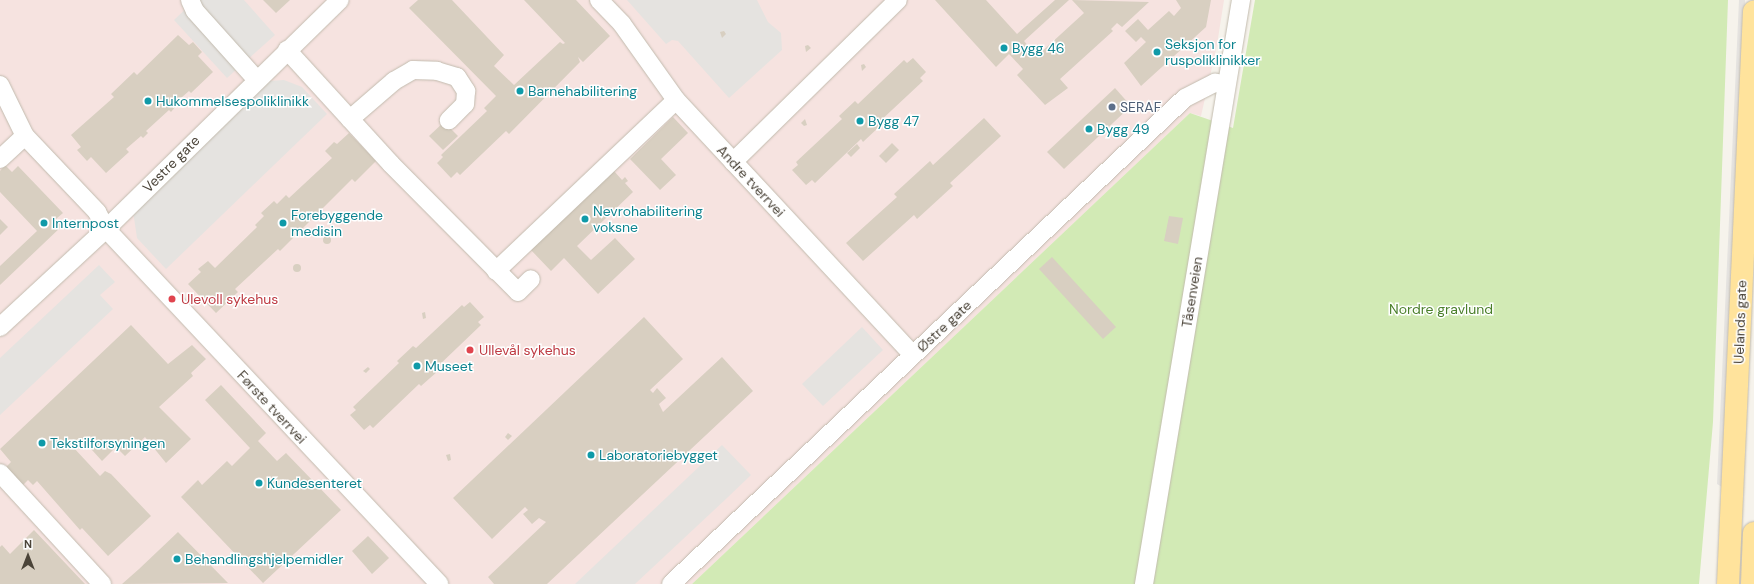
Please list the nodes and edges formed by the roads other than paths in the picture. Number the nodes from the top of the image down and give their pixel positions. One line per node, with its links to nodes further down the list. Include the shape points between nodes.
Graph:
1 (190, 0): 8 (street, via 194,11)
2 (340, 0): 7 (street, Vestre gate)
3 (599, 0): 11 (street, Andre tverrvei, via 622,24)
4 (898, 0): 16 (street)
5 (1241, 0): 9 (street, Tåsenveien)
6 (1754, 12): 28 (main road, Uelands gate)
7 (287, 50): 8 (street, Vestre gate); 12 (street)
8 (256, 79): 17 (street, Vestre gate)
9 (1226, 84): 21 (street, Østre gate, via 1215,83 1185,98); 27 (street, Tåsenveien)
10 (0, 85): 14 (street, Første tverrvei)
11 (676, 100): 16 (street, Andre tverrvei); 18 (street)
12 (350, 119): 13 (street, via 394,81 413,70 437,71 457,78 466,91 465,104); 18 (street)
13 (449, 120)
14 (25, 136): 15 (street); 17 (street, Første tverrvei, via 97,212)
15 (0, 159)
16 (733, 162): 21 (street, Andre tverrvei)
17 (106, 228): 20 (street, Vestre gate); 25 (street, Første tverrvei)
18 (496, 270): 19 (street, via 518,292)
19 (531, 279)
20 (0, 326)
21 (913, 355): 26 (street, Østre gate)
22 (0, 473): 24 (street)
23 (1754, 533): 29 (main road)
24 (102, 584)
25 (439, 584)
26 (671, 584)
27 (1144, 584)
28 (1728, 584)
29 (1752, 584)

